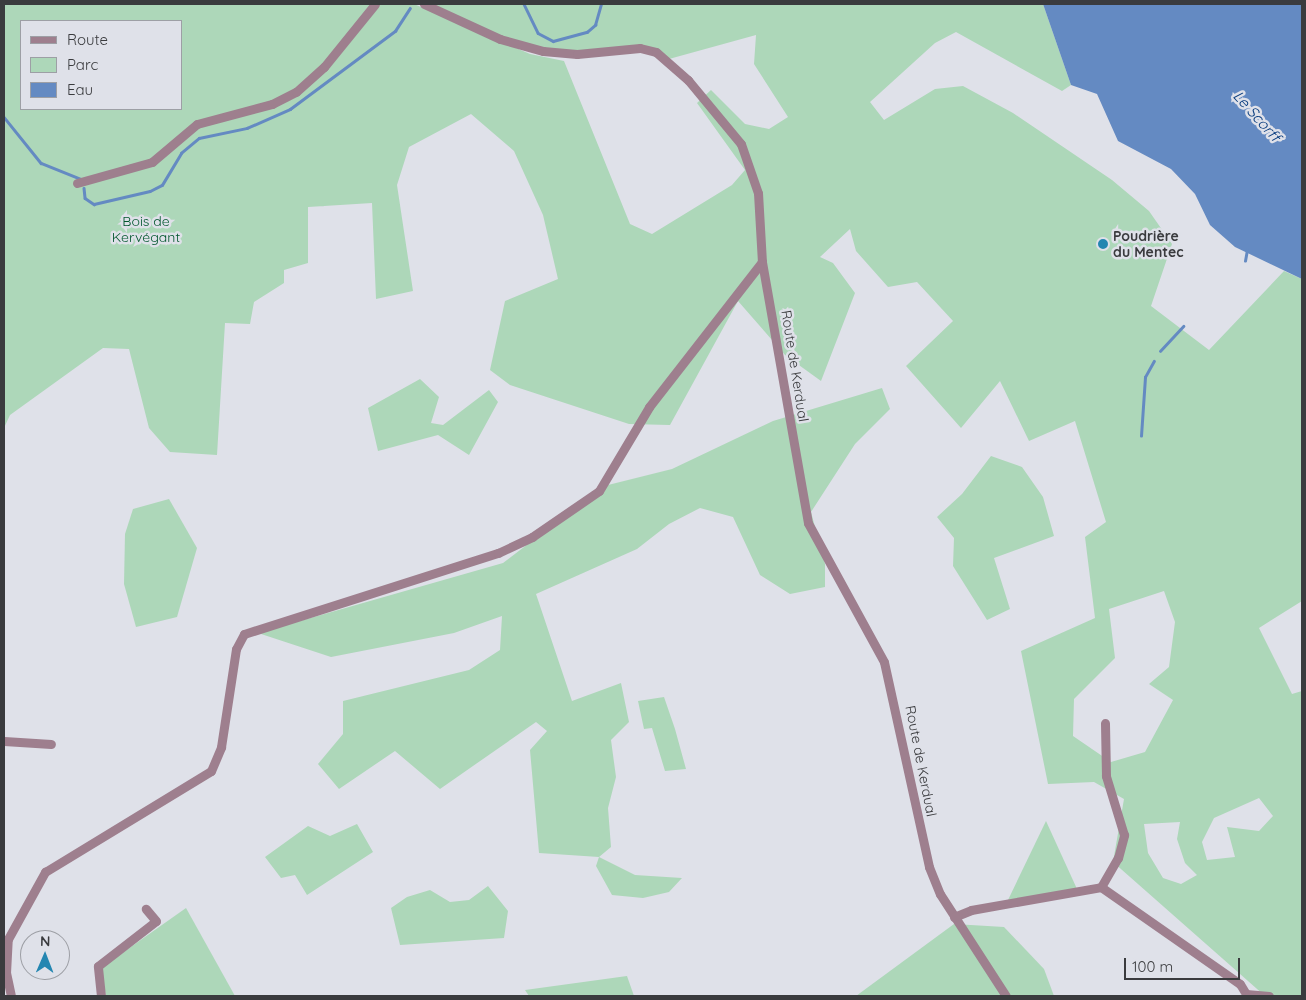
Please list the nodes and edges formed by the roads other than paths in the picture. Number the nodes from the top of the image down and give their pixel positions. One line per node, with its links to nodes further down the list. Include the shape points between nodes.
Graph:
1 (375, 4): 3 (street, via 324,68 296,92 272,104 197,124 152,162 111,177)
2 (424, 4): 4 (street, Route de Kerdual, via 438,13 543,51 576,54 640,48 669,59 741,144 749,162 762,221)
3 (77, 183)
4 (762, 262): 10 (street, Route de Kerdual, via 808,523 884,662 929,867); 12 (street, via 649,407 598,491 506,550 244,634 236,649 221,747 210,770 45,872 8,939 6,972)
5 (1104, 723): 8 (street, via 1106,776 1124,835 1118,858)
6 (4, 741): 7 (street)
7 (51, 744)
8 (1101, 887): 10 (street, via 971,910); 11 (street, via 1240,984)
9 (146, 909): 13 (street, via 156,922 98,966)
10 (954, 917): 14 (street, Route de Kerdual)
11 (1247, 995): 15 (street)
12 (11, 996)
13 (101, 996)
14 (1006, 996)
15 (1269, 996)

